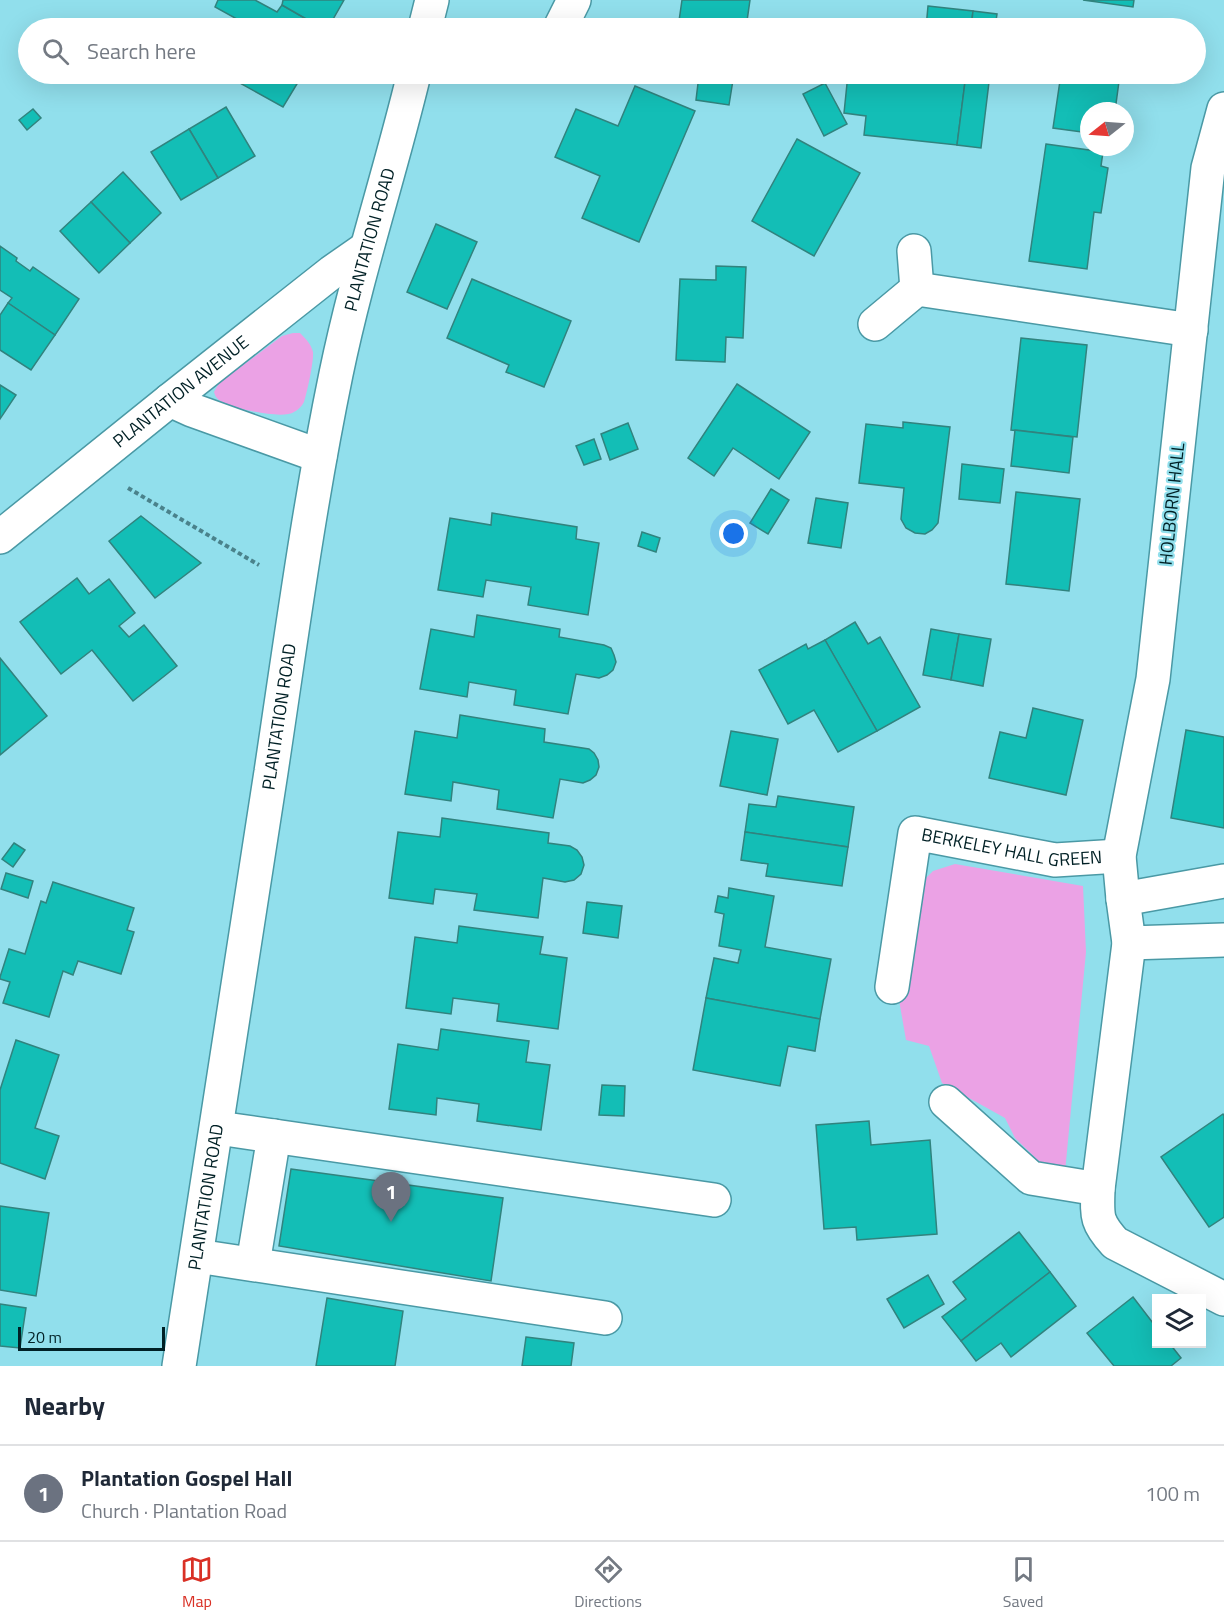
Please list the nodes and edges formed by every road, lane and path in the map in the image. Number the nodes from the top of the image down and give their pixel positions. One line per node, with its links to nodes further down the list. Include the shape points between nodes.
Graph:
1 (432, 0): 3 (street)
2 (574, 0): 4 (street)
3 (428, 18)
4 (565, 18)
5 (412, 84): 7 (street, PLANTATION ROAD)
6 (1224, 109): 11 (street, HOLBORN HALL, via 1208,168)
7 (366, 249): 12 (street, PLANTATION AVENUE); 13 (street, PLANTATION ROAD)
8 (914, 251): 9 (street)
9 (918, 289): 10 (street); 11 (street)
10 (875, 324)
11 (1191, 330): 17 (street, HOLBORN HALL)
12 (170, 400): 13 (street); 14 (street, PLANTATION AVENUE)
13 (320, 456): 16 (street, PLANTATION ROAD)
14 (89, 465): 15 (street, PLANTATION AVENUE); 16 (path)
15 (0, 537)
16 (299, 589): 25 (street, PLANTATION ROAD)
17 (1153, 679): 18 (street, BERKELEY HALL GREEN)
18 (1119, 856): 20 (street, BERKELEY HALL GREEN); 23 (street, BERKELEY HALL GREEN, via 1055,860 915,833)
19 (1224, 881): 20 (street)
20 (1123, 899): 22 (street, BERKELEY HALL GREEN)
21 (1224, 940): 22 (street)
22 (1129, 943): 27 (street, BERKELEY HALL GREEN)
23 (892, 987)
24 (946, 1102): 27 (street, via 1032,1178)
25 (218, 1128): 26 (street); 29 (street, PLANTATION ROAD)
26 (274, 1136): 28 (street); 30 (street)
27 (1098, 1189): 31 (street, BERKELEY HALL GREEN, via 1097,1212 1102,1229 1115,1243)
28 (714, 1200)
29 (197, 1256): 30 (street); 33 (street, PLANTATION ROAD)
30 (253, 1264): 32 (street)
31 (1224, 1299)
32 (605, 1318)
33 (179, 1366)

